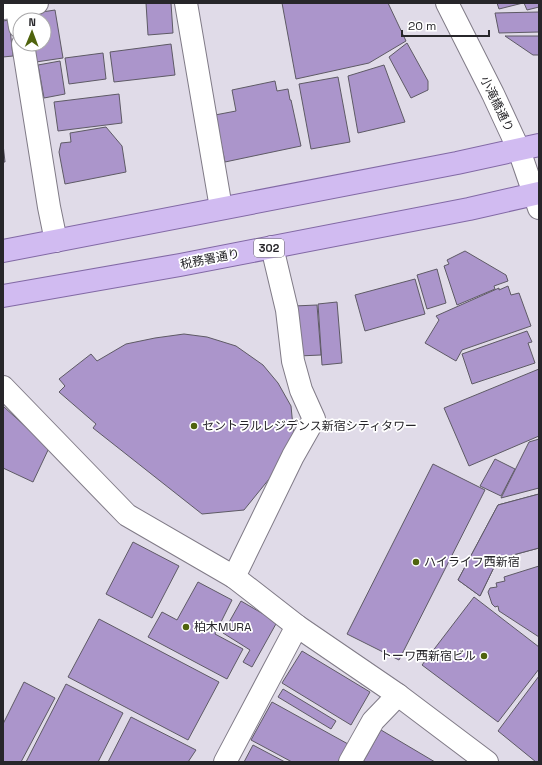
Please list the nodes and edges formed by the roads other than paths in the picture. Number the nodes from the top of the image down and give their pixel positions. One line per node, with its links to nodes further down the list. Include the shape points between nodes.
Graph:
1 (186, 3): 6 (street)
2 (447, 3): 4 (street, 小滝橋通り, via 494,94)
3 (24, 52): 7 (street)
4 (529, 147): 5 (street, 小滝橋通り); 6 (main road)
5 (538, 198): 8 (main road, 税務署通り / 302)
6 (221, 208): 7 (main road)
7 (56, 241): 9 (main road)
8 (272, 247): 10 (main road, 税務署通り / 302); 12 (street, via 287,310 293,361 301,390 314,419 293,456)
9 (3, 251)
10 (3, 296)
11 (3, 387): 12 (street, via 127,515)
12 (234, 577): 13 (street)
13 (297, 626): 14 (street); 15 (street)
14 (398, 695): 16 (street, via 373,721); 17 (street)
15 (225, 762)
16 (350, 762)
17 (487, 762)

